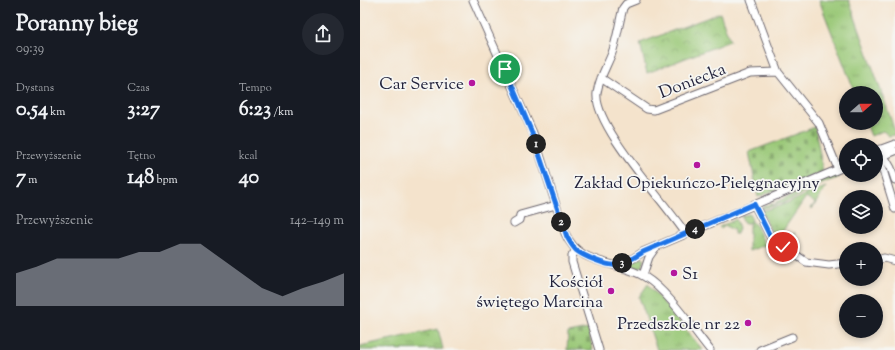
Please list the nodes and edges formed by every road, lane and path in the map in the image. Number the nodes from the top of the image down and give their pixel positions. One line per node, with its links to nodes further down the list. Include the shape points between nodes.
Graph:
1 (474, 0): 17 (street, via 532,133)
2 (636, 0): 5 (street, via 623,8 612,52)
3 (751, 0): 4 (street)
4 (778, 72): 5 (street, Doniecka, via 750,73 654,110 647,109); 13 (street, via 819,123)
5 (601, 78): 20 (street, via 597,104 613,138)
6 (895, 144): 8 (street)
7 (895, 150): 9 (street)
8 (883, 152)
9 (883, 154)
10 (895, 155): 12 (street)
11 (883, 159): 12 (street)
12 (891, 168): 15 (street)
13 (838, 170): 16 (street)
14 (883, 172): 18 (street)
15 (895, 180)
16 (754, 204): 20 (street); 26 (street, via 770,236 806,262)
17 (556, 206): 19 (street, via 520,215 520,220); 22 (street, via 567,237)
18 (895, 209)
19 (514, 222)
20 (686, 234): 21 (street)
21 (656, 247): 24 (street); 29 (street, via 650,253)
22 (576, 250): 27 (street); 31 (street, via 572,262)
23 (883, 258): 25 (street)
24 (632, 259): 27 (street); 28 (street, via 628,265)
25 (895, 261)
26 (839, 264)
27 (616, 266): 28 (street)
28 (629, 269): 29 (street)
29 (643, 275): 32 (street, via 664,292)
30 (792, 337): 33 (street)
31 (599, 350)
32 (710, 350)
33 (760, 350)

